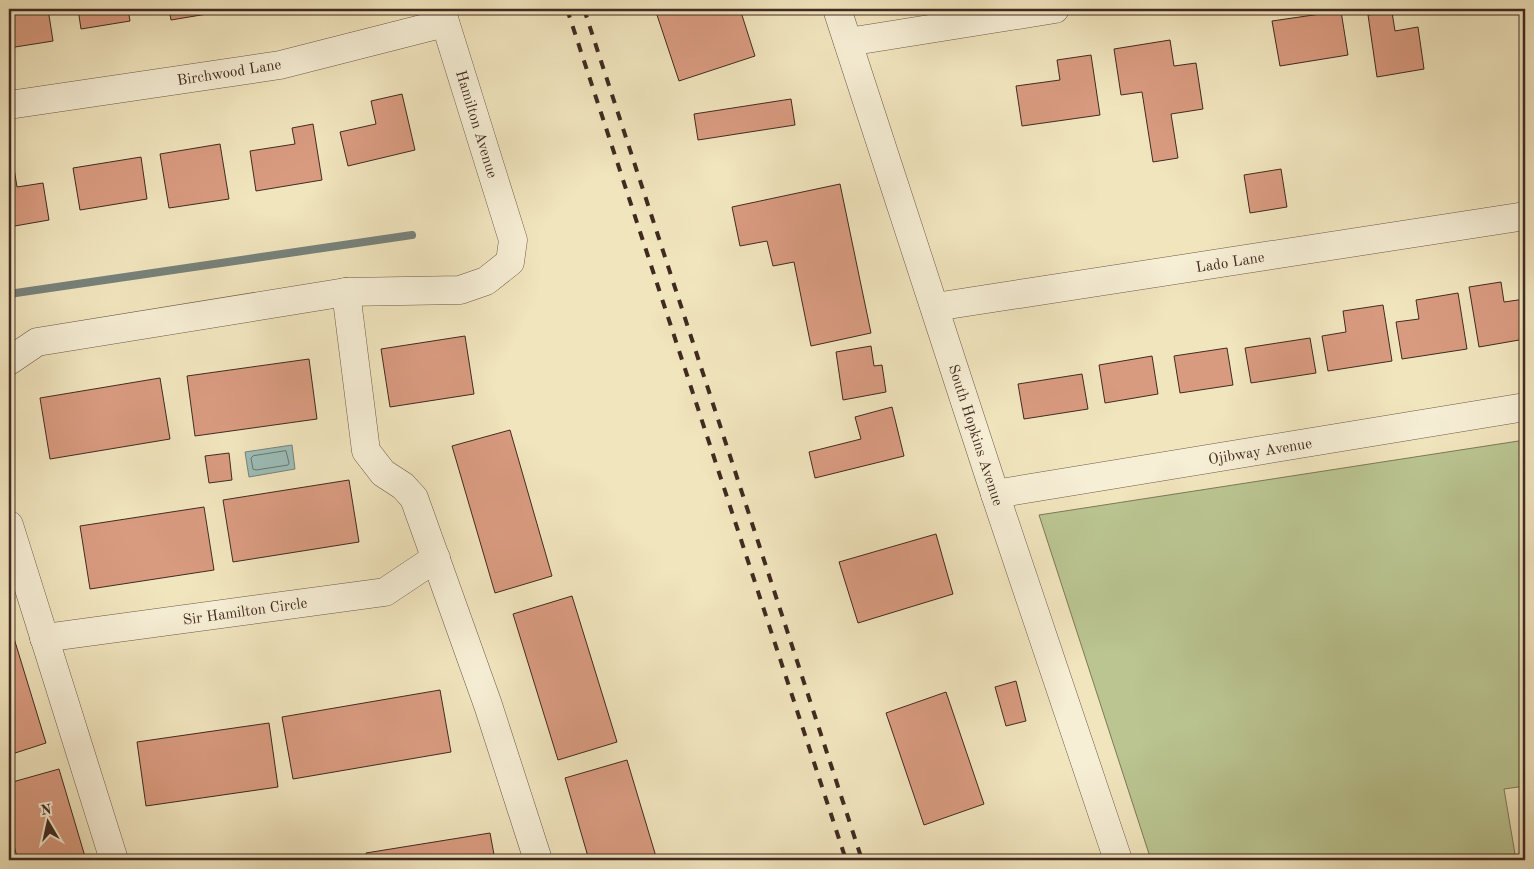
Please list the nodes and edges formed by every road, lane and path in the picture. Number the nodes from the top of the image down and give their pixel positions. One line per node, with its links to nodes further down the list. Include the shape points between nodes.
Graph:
1 (838, 9): 4 (street, South Hopkins Avenue)
2 (1055, 9): 4 (street)
3 (443, 16): 5 (street, Birchwood Lane, via 280,65); 7 (street, Hamilton Avenue, via 513,240 510,262 486,281 460,290)
4 (848, 42): 8 (street, South Hopkins Avenue)
5 (9, 105)
6 (1525, 216): 8 (street, Lado Lane)
7 (346, 292): 9 (street, via 37,342); 13 (street, via 366,451 383,473 414,498)
8 (935, 307): 11 (street, South Hopkins Avenue)
9 (9, 361)
10 (1525, 407): 11 (street, Ojibway Avenue)
11 (995, 494): 17 (street, South Hopkins Avenue)
12 (9, 525): 14 (street)
13 (436, 558): 14 (street, Sir Hamilton Circle, via 385,592); 16 (street)
14 (44, 638): 15 (street)
15 (114, 860)
16 (538, 860)
17 (1118, 860)

